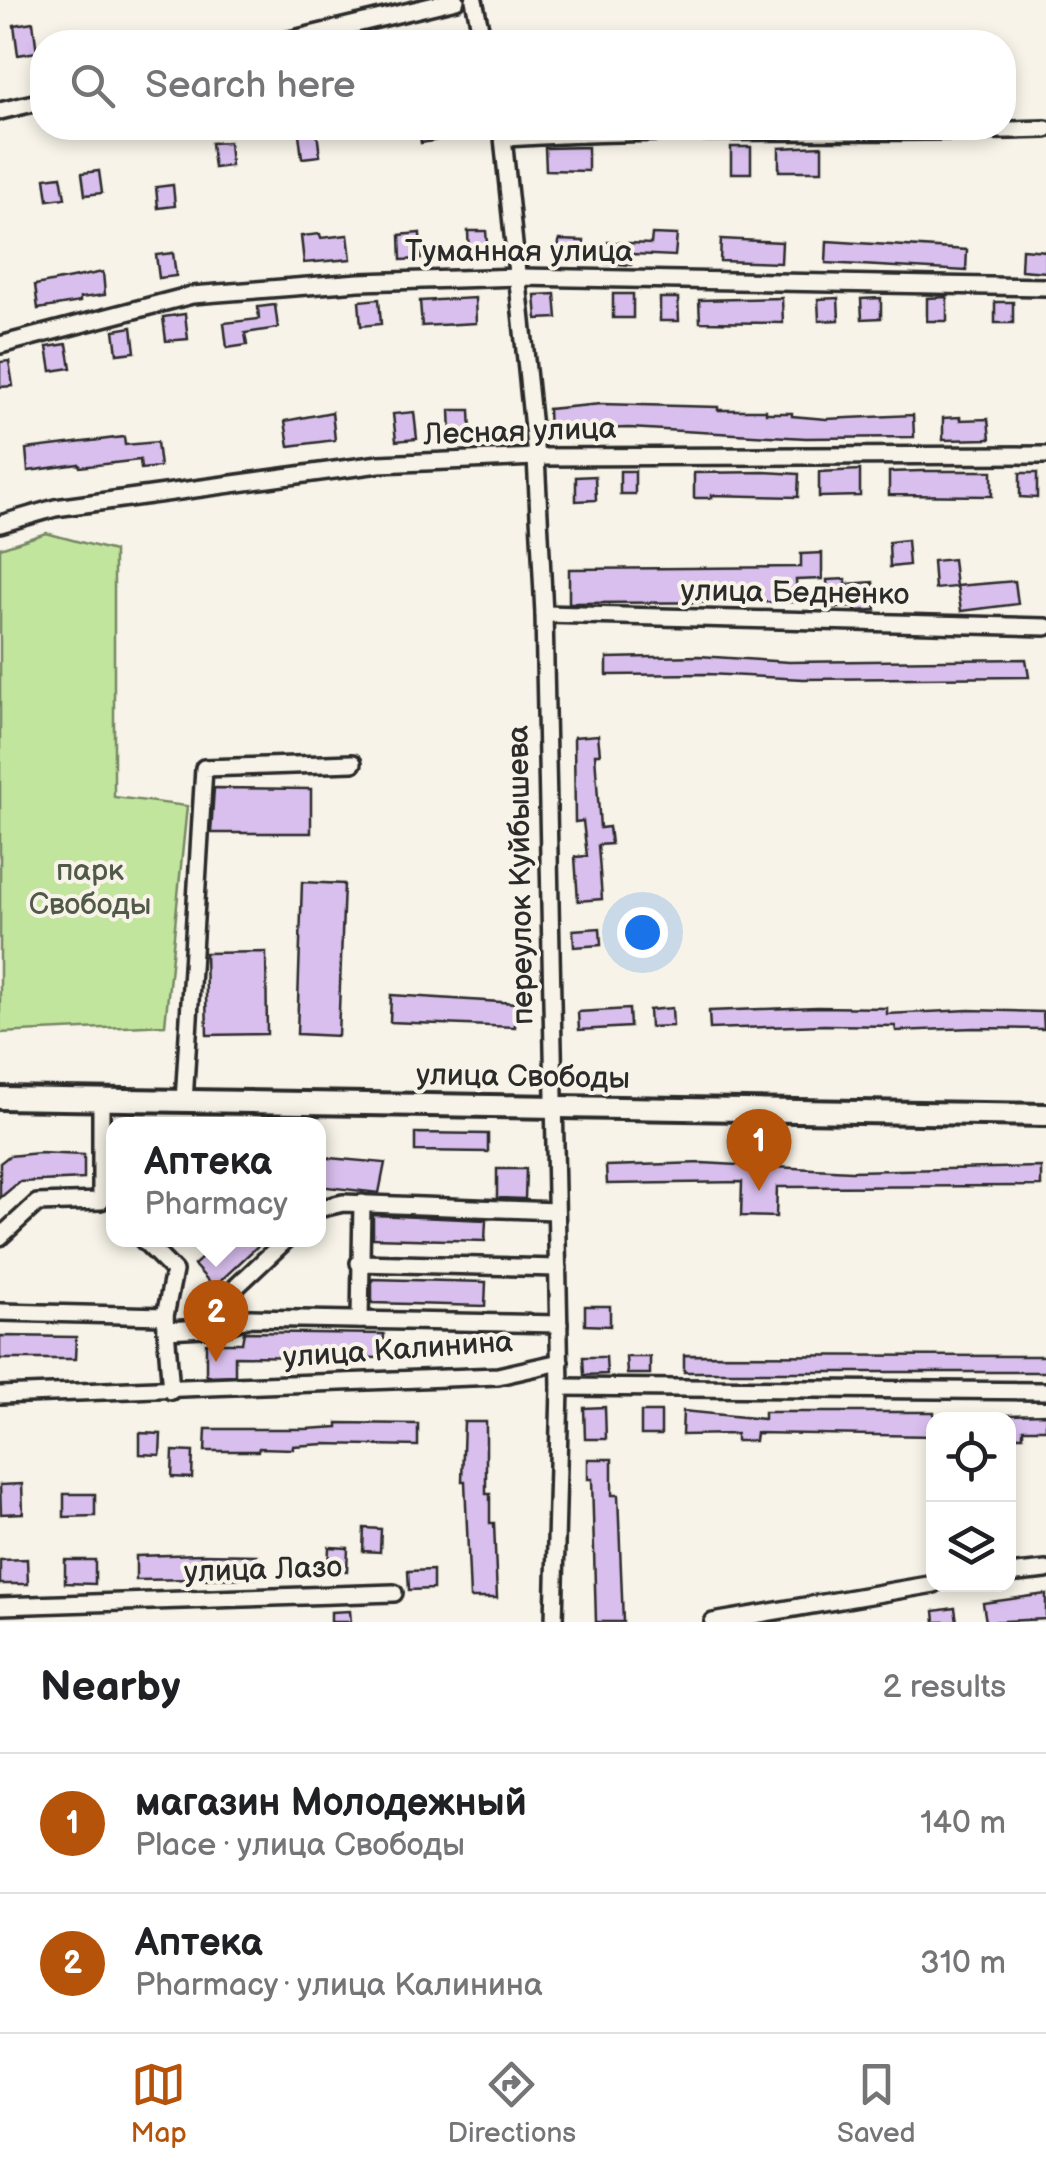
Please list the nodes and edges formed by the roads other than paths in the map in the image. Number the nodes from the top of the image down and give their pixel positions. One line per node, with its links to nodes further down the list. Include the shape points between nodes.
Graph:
1 (456, 0): 3 (street)
2 (474, 0): 4 (street)
3 (331, 30)
4 (481, 30)
5 (30, 104): 6 (street)
6 (0, 111)
7 (1046, 128): 8 (street)
8 (1016, 129)
9 (505, 140): 10 (street, переулок Куйбышева)
10 (520, 276): 11 (street, Туманная улица); 12 (street, Туманная улица, via 192,295); 14 (street, переулок Куйбышева)
11 (1046, 286)
12 (0, 345)
13 (1046, 455): 14 (street, Лесная улица)
14 (536, 456): 15 (street, Лесная улица, via 379,464 54,508); 16 (street, переулок Куйбышева)
15 (0, 524)
16 (544, 614): 17 (street, улица Бедненко); 22 (street, переулок Куйбышева)
17 (1046, 627)
18 (352, 764): 21 (street, via 204,768)
19 (0, 1098): 20 (main road, улица Свободы)
20 (101, 1100): 21 (main road, улица Свободы); 24 (street)
21 (184, 1102): 22 (main road, улица Свободы)
22 (554, 1108): 23 (main road, улица Свободы); 28 (street, переулок Куйбышева)
23 (1046, 1114)
24 (106, 1188)
25 (362, 1203): 27 (street); 28 (street); 32 (street)
26 (106, 1206): 29 (street, via 38,1204)
27 (326, 1207)
28 (556, 1211): 33 (street, переулок Куйбышева)
29 (0, 1237)
30 (150, 1247): 36 (street, via 174,1271)
31 (279, 1247): 38 (street, via 237,1286)
32 (360, 1263): 33 (street); 35 (street)
33 (558, 1268): 37 (street, переулок Куйбышева)
34 (0, 1312): 36 (street)
35 (360, 1320): 37 (street); 38 (street, via 249,1318)
36 (165, 1323): 38 (street); 41 (street)
37 (559, 1324): 39 (street, переулок Куйбышева)
38 (223, 1327)
39 (560, 1362): 40 (street, переулок Куйбышева); 41 (street, улица Калинина, via 498,1376)
40 (560, 1388): 42 (street); 49 (street, переулок Куйбышева)
41 (172, 1391): 43 (street, улица Калинина)
42 (1046, 1391)
43 (0, 1396)
44 (1046, 1570): 45 (street)
45 (1016, 1573)
46 (926, 1585): 50 (street)
47 (394, 1593): 48 (street, улица Лазо)
48 (0, 1606)
49 (554, 1622)
50 (713, 1622)

